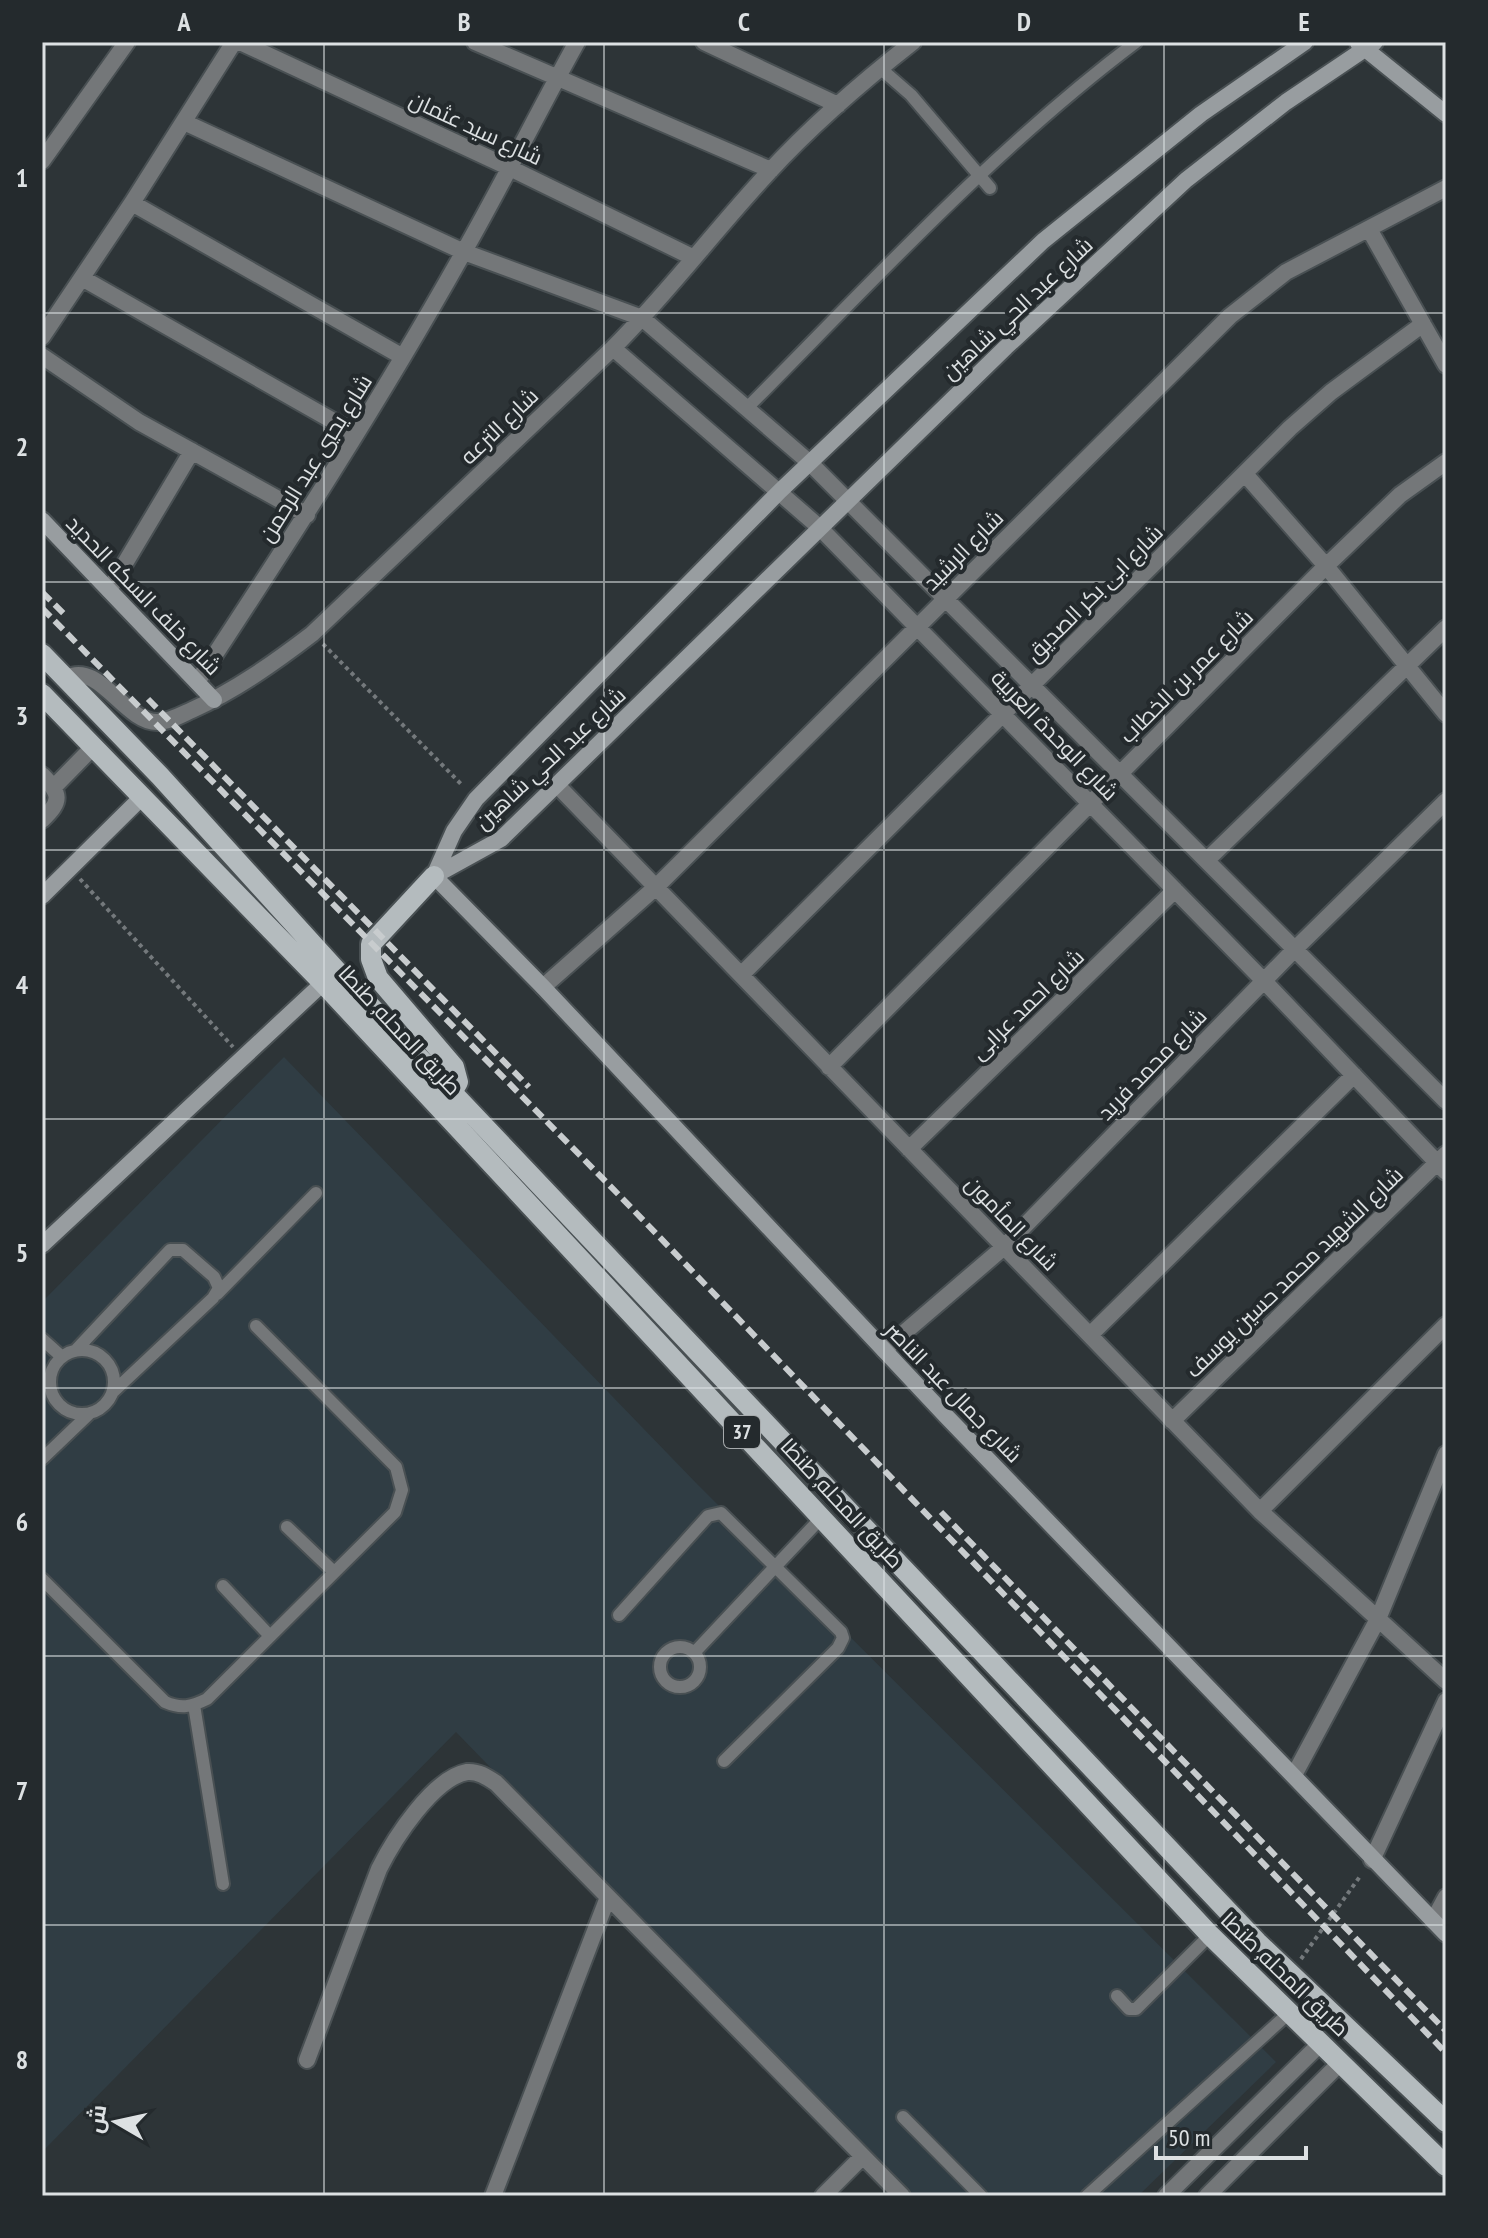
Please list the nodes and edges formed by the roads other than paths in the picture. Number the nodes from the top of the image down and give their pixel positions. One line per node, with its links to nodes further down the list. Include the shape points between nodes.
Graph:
1 (127, 42): 15 (street)
2 (237, 42): 14 (street); 16 (street, شارع سيد عثمان)
3 (475, 42): 11 (street)
4 (577, 42): 11 (street, شارع يحيي عبد الرحمن)
5 (704, 42): 12 (street)
6 (913, 42): 10 (street, شارع الترعه)
7 (1136, 42): 18 (lane, via 1082,83)
8 (1305, 42): 37 (main road, شارع عبد الحي شاهين, via 1201,114 1043,241)
9 (1366, 44): 13 (main road); 40 (main road, شارع عبد الحي شاهين, via 1186,180)
10 (880, 68): 12 (street, شارع الترعه); 18 (lane, via 911,95)
11 (556, 79): 16 (street, شارع يحيي عبد الرحمن); 17 (street)
12 (838, 105): 17 (street, شارع الترعه)
13 (1446, 114)
14 (184, 122): 21 (street); 23 (street)
15 (42, 161)
16 (508, 167): 23 (street, شارع يحيي عبد الرحمن); 24 (street, شارع سيد عثمان)
17 (771, 170): 24 (street, شارع الترعه)
18 (980, 176): 19 (lane); 33 (lane)
19 (990, 188)
20 (1446, 188): 22 (street, شارع الرشيد)
21 (132, 203): 25 (street); 31 (street)
22 (1369, 229): 27 (street); 46 (street, شارع الرشيد, via 1286,272 1230,316)
23 (464, 252): 26 (street); 31 (street, شارع يحيي عبد الرحمن)
24 (692, 257): 26 (street, شارع الترعه)
25 (82, 278): 28 (street); 34 (street)
26 (642, 318): 29 (street, شارع الترعه); 33 (street, شارع الوحدة العربية)
27 (1423, 324): 32 (street); 38 (street, شارع ابى بكر الصديق, via 1331,392)
28 (42, 337)
29 (613, 348): 39 (street, شارع الوحدة العربية); 55 (street, شارع الترعه, via 312,634)
30 (42, 356): 35 (street)
31 (403, 357): 34 (street, شارع يحيي عبد الرحمن)
32 (1446, 365)
33 (747, 408): 37 (street, شارع الوحدة العربية)
34 (356, 434): 41 (street, شارع يحيي عبد الرحمن)
35 (192, 451): 41 (street); 45 (street)
36 (1446, 462): 44 (street, شارع عمر بن الخطاب, via 1400,495)
37 (810, 463): 39 (main road, شارع عبد الحي شاهين); 40 (street, شارع الوحدة العربية)
38 (1245, 474): 44 (street); 53 (street, شارع ابى بكر الصديق)
39 (780, 491): 43 (street, شارع الوحدة العربية); 67 (main road, شارع عبد الحي شاهين, via 476,799)
40 (847, 500): 43 (main road, شارع عبد الحي شاهين); 46 (street, شارع الوحدة العربية)
41 (307, 515): 52 (street, شارع يحيي عبد الرحمن)
42 (42, 520): 45 (main road, شارع خلف السكه الحديد)
43 (819, 527): 47 (street, شارع الوحدة العربية); 61 (main road, شارع عبد الحي شاهين)
44 (1326, 566): 50 (street); 59 (street, شارع عمر بن الخطاب)
45 (109, 590): 52 (main road, شارع خلف السكه الحديد)
46 (946, 598): 47 (street, شارع الرشيد); 53 (street, شارع الوحدة العربية)
47 (918, 626): 57 (street, شارع الوحدة العربية); 68 (street, شارع الرشيد)
48 (1446, 628): 50 (street)
49 (42, 654): 51 (main road, طريق المحله, طنطا / 37)
50 (1407, 665): 56 (street); 66 (street)
51 (67, 678): 55 (street, شارع الترعه, via 89,677 148,722 173,719); 78 (main road, طريق المحله, طنطا / 37)
52 (197, 682): 55 (main road, شارع خلف السكه الحديد)
53 (1033, 686): 57 (street, شارع ابى بكر الصديق); 59 (street, شارع الوحدة العربية)
54 (42, 694): 58 (main road, طريق المحله, طنطا / 37)
55 (214, 700)
56 (1446, 714)
57 (1004, 715): 64 (street, شارع الوحدة العربية); 72 (street, شارع ابى بكر الصديق)
58 (94, 746): 60 (street); 62 (main road, طريق المحله, طنطا / 37)
59 (1120, 773): 64 (street, شارع عمر بن الخطاب); 66 (street, شارع الوحدة العربية)
60 (48, 781): 65 (street, via 57,797 55,808)
61 (557, 785): 67 (main road, شارع عبد الحي شاهين, via 501,839); 68 (street, شارع المأمون)
62 (143, 796): 70 (main road); 74 (main road, طريق المحله, طنطا / 37)
63 (1446, 801): 71 (street, شارع محمد فريد)
64 (1091, 803): 69 (street, شارع الوحدة العربية); 76 (street, شارع عمر بن الخطاب)
65 (42, 820)
66 (1207, 860): 71 (street, شارع الوحدة العربية)
67 (434, 876): 75 (main road, شارع جمال عبد الناصر); 78 (main road, via 371,944 371,959 378,978 454,1067 458,1082)
68 (656, 887): 72 (street, شارع المأمون); 75 (street, شارع الرشيد)
69 (1175, 890): 73 (street, شارع الوحدة العربية); 80 (street, شارع احمد عرابى)
70 (42, 896)
71 (1295, 949): 73 (street, شارع محمد فريد); 79 (street, شارع الوحدة العربية)
72 (741, 975): 76 (street, شارع المأمون)
73 (1264, 981): 77 (street, شارع الوحدة العربية); 84 (street, شارع محمد فريد)
74 (323, 983): 83 (main road); 100 (main road, طريق المحله, طنطا / 37)
75 (543, 987): 90 (main road, شارع جمال عبد الناصر)
76 (829, 1067): 80 (street, شارع المأمون)
77 (1354, 1075): 81 (street, شارع الوحدة العربية); 88 (street)
78 (453, 1091): 128 (main road, طريق المحله, طنطا / 37, via 1290,1975)
79 (1446, 1101)
80 (909, 1149): 84 (street, شارع المأمون)
81 (1443, 1163): 96 (street, شارع الشهيد محمد حسين يوسف)
82 (316, 1193): 85 (lane)
83 (42, 1245)
84 (1004, 1247): 88 (street, شارع المأمون); 90 (street, شارع محمد فريد)
85 (217, 1294): 91 (lane, via 214,1277 183,1250 170,1250); 94 (lane)
86 (1446, 1325): 99 (street)
87 (256, 1326): 103 (lane, via 401,1478 395,1512)
88 (1090, 1335): 96 (street, شارع المأمون)
89 (42, 1339): 92 (lane)
90 (884, 1350): 114 (main road, شارع جمال عبد الناصر)
91 (75, 1351): 92 (lane); 94 (lane, via 86,1350 106,1361)
92 (62, 1357): 93 (lane)
93 (47, 1377): 95 (lane, via 58,1404)
94 (113, 1392): 95 (lane)
95 (89, 1414): 98 (lane)
96 (1172, 1421): 99 (street, شارع المأمون)
97 (1446, 1454): 107 (street)
98 (42, 1459)
99 (1260, 1511): 107 (street, شارع المأمون)
100 (822, 1517): 102 (lane); 121 (main road, طريق المحله, طنطا / 37)
101 (287, 1527): 103 (lane)
102 (775, 1566): 106 (lane, via 726,1517 714,1512); 109 (lane); 113 (lane, via 837,1628 842,1644)
103 (334, 1572): 108 (lane)
104 (42, 1579): 112 (lane, via 165,1702)
105 (223, 1586): 108 (lane)
106 (619, 1615)
107 (1378, 1619): 110 (street, شارع المأمون); 114 (street)
108 (269, 1635): 112 (lane, via 207,1699)
109 (694, 1653)
110 (1446, 1681)
111 (1446, 1701): 115 (street)
112 (194, 1705): 116 (lane)
113 (724, 1761)
114 (1294, 1775): 115 (main road, شارع جمال عبد الناصر)
115 (1372, 1860): 119 (main road, شارع جمال عبد الناصر)
116 (223, 1884)
117 (608, 1897): 125 (street, via 496,1783 469,1772 453,1777 434,1792 389,1848); 129 (street); 131 (street)
118 (1446, 1897): 119 (street)
119 (1433, 1921): 120 (main road, شارع جمال عبد الناصر)
120 (1446, 1934)
121 (1210, 1935): 122 (lane, via 1138,2007 1129,2009); 123 (main road, طريق المحله, طنطا / 37)
122 (1117, 1996)
123 (1290, 2012): 124 (main road, طريق المحله, طنطا / 37); 135 (lane)
124 (1321, 2043): 126 (main road, طريق المحله, طنطا / 37); 136 (street)
125 (307, 2060)
126 (1341, 2062): 130 (main road, طريق المحله, طنطا / 37); 137 (street)
127 (903, 2117): 134 (lane)
128 (1446, 2122)
129 (862, 2157): 132 (street); 133 (street)
130 (1446, 2166)
131 (493, 2196)
132 (823, 2196)
133 (902, 2196)
134 (981, 2196)
135 (1087, 2196)
136 (1166, 2196)
137 (1207, 2196)

